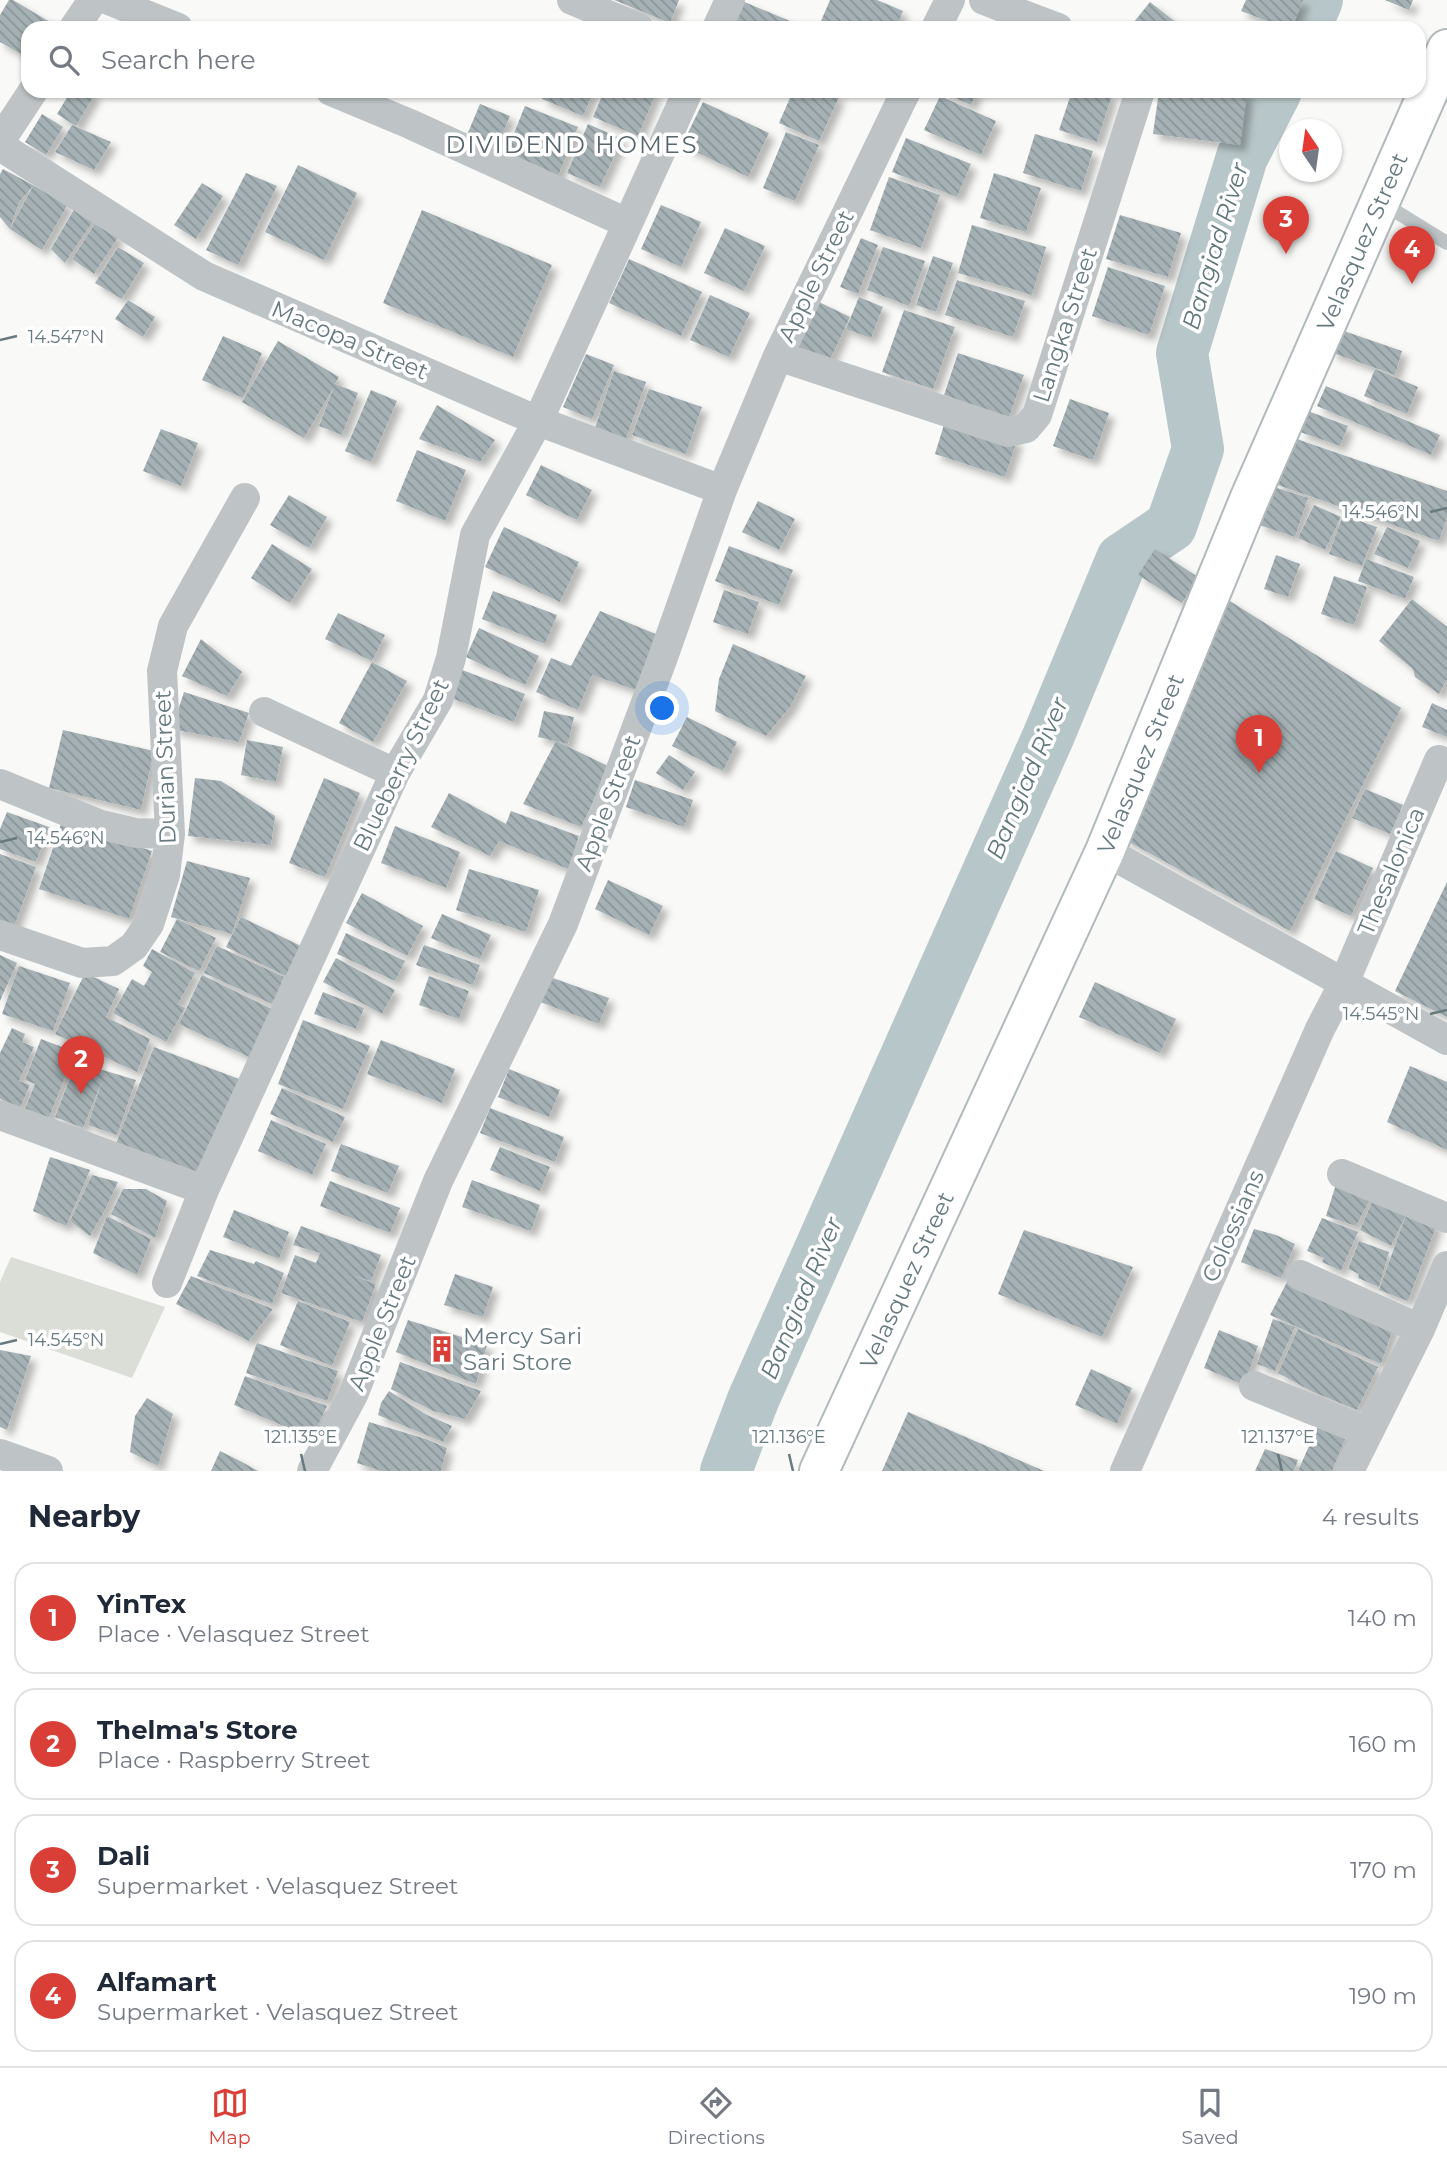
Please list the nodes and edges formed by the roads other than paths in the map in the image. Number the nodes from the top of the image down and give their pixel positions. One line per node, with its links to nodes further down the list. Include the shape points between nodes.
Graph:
1 (93, 0): 7 (street)
2 (109, 0): 8 (street)
3 (572, 0): 9 (street)
4 (730, 0): 10 (street)
5 (950, 0): 11 (street)
6 (984, 0): 12 (street)
7 (79, 21)
8 (161, 21)
9 (622, 21)
10 (720, 21)
11 (940, 21)
12 (1040, 21)
13 (1447, 49): 14 (main road, Velasquez Street)
14 (1426, 97)
15 (29, 98): 21 (street)
16 (348, 98): 23 (street)
17 (685, 98): 23 (street, Blueberry Street)
18 (903, 98): 25 (street, Apple Street)
19 (1138, 98): 25 (street, Langka Street, via 1037,415 1026,428 1008,432)
20 (1426, 98): 22 (main road, Velasquez Street)
21 (0, 143): 26 (street, Macopa Street, via 204,276)
22 (1380, 202): 24 (lane); 34 (main road, Velasquez Street, via 1249,500)
23 (627, 223): 26 (street, Blueberry Street)
24 (1447, 243)
25 (778, 356): 27 (street, Apple Street)
26 (538, 421): 27 (street, Macopa Street); 31 (street, Blueberry Street, via 475,535 438,701)
27 (722, 490): 50 (street, Apple Street, via 563,924 439,1181 353,1395)
28 (245, 498): 33 (street, Durian Street, via 173,626 162,671)
29 (264, 712): 31 (street)
30 (1438, 760): 36 (street, Thesalonica)
31 (395, 773): 40 (street, Blueberry Street)
32 (0, 784): 33 (street, via 97,824 136,834)
33 (170, 834): 35 (street, Durian Street, via 165,875 149,924 134,946 113,961 82,963)
34 (1105, 851): 36 (street); 51 (main road, Velasquez Street)
35 (0, 935)
36 (1344, 983): 37 (street); 52 (street, Colossians)
37 (1447, 1040)
38 (0, 1115): 40 (street)
39 (1342, 1174): 41 (street)
40 (204, 1190): 44 (street, Blueberry Street)
41 (1447, 1218)
42 (1447, 1266): 45 (street)
43 (1300, 1275): 45 (street)
44 (167, 1283)
45 (1420, 1329): 47 (street)
46 (1254, 1386): 47 (street)
47 (1367, 1432): 53 (street)
48 (0, 1454): 49 (street)
49 (48, 1471)
50 (312, 1471)
51 (819, 1471)
52 (1125, 1471)
53 (1349, 1471)

